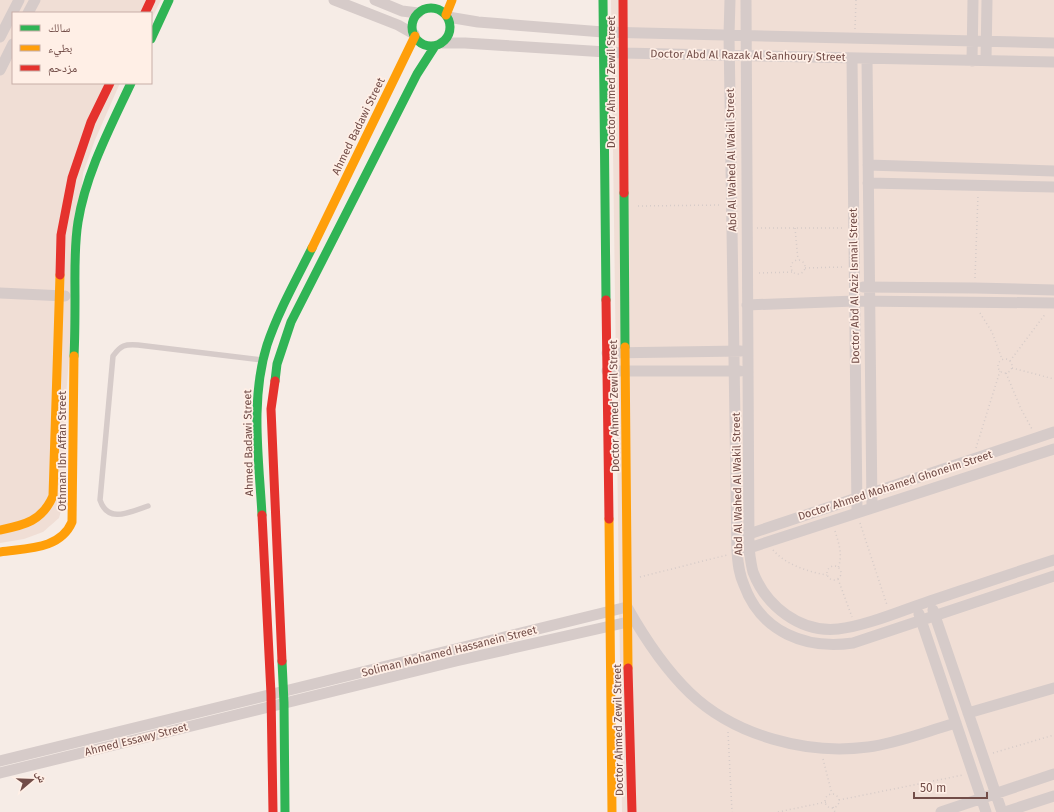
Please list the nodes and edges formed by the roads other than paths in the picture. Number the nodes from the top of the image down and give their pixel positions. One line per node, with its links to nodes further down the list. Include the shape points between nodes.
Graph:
1 (19, 0): 15 (street)
2 (35, 0): 16 (street)
3 (151, 0): 17 (street)
4 (169, 0): 27 (street)
5 (334, 0): 23 (street, via 398,25)
6 (375, 0): 18 (street, via 402,11)
7 (430, 0): 18 (street)
8 (452, 0): 20 (street)
9 (602, 0): 21 (street, Doctor Ahmed Zewil Street)
10 (623, 0): 22 (street, Doctor Ahmed Zewil Street)
11 (730, 0): 24 (street, Abd Al Wahed Al Wakil Street)
12 (746, 0): 25 (street, Abd Al Wahed Al Wakil Street)
13 (973, 0): 29 (street)
14 (987, 0): 28 (street)
15 (13, 12)
16 (29, 12)
17 (145, 12)
18 (420, 12): 20 (street, via 437,8); 23 (street, via 413,22)
19 (12, 14): 26 (street)
20 (447, 16): 21 (street, Doctor Abd Al Razak Al Sanhoury Street, via 478,22); 31 (street, via 450,28 446,39)
21 (603, 32): 22 (street, Doctor Abd Al Razak Al Sanhoury Street); 33 (street, Doctor Ahmed Zewil Street)
22 (622, 33): 24 (street, Doctor Abd Al Razak Al Sanhoury Street); 34 (street, Doctor Ahmed Zewil Street)
23 (414, 35): 31 (street, via 426,45); 63 (street, Ahmed Badawi Street, via 274,326)
24 (729, 35): 25 (street, Doctor Abd Al Razak Al Sanhoury Street); 35 (street, Abd Al Wahed Al Wakil Street)
25 (746, 35): 29 (street, Doctor Abd Al Razak Al Sanhoury Street); 36 (street, Abd Al Wahed Al Wakil Street)
26 (0, 37)
27 (152, 37)
28 (987, 41): 29 (street, Doctor Abd Al Razak Al Sanhoury Street); 30 (street, Doctor Abd Al Razak Al Sanhoury Street); 39 (street)
29 (972, 42): 40 (street)
30 (1054, 43)
31 (438, 44): 33 (street, Doctor Abd Al Razak Al Sanhoury Street, via 465,43); 93 (street, via 417,74 291,322 277,364 271,408)
32 (12, 46): 42 (street)
33 (603, 52): 34 (street, Doctor Abd Al Razak Al Sanhoury Street); 62 (street, Doctor Ahmed Zewil Street)
34 (622, 52): 35 (street, Doctor Abd Al Razak Al Sanhoury Street); 61 (street, Doctor Ahmed Zewil Street)
35 (730, 55): 36 (street, Doctor Abd Al Razak Al Sanhoury Street); 59 (street, Abd Al Wahed Al Wakil Street)
36 (746, 55): 37 (street, Doctor Abd Al Razak Al Sanhoury Street); 58 (street, Abd Al Wahed Al Wakil Street)
37 (852, 58): 38 (street, Doctor Abd Al Razak Al Sanhoury Street); 50 (street, Doctor Abd Al Aziz Ismail Street)
38 (866, 58): 40 (street, Doctor Abd Al Razak Al Sanhoury Street); 45 (street, Doctor Abd Al Aziz Ismail Street)
39 (986, 60): 40 (street, Doctor Abd Al Razak Al Sanhoury Street); 41 (street, Doctor Abd Al Razak Al Sanhoury Street)
40 (972, 61)
41 (1054, 62)
42 (0, 69)
43 (110, 84): 53 (street, Othman Ibn Affan Street, via 91,121 70,184 61,235)
44 (131, 84): 54 (street, Othman Ibn Affan Street, via 92,168 83,199 76,231)
45 (868, 165): 46 (street); 47 (street, Doctor Abd Al Aziz Ismail Street)
46 (1054, 171)
47 (868, 183): 48 (street); 49 (street, Doctor Abd Al Aziz Ismail Street)
48 (1054, 187)
49 (869, 287): 50 (street); 51 (street); 56 (street, Doctor Abd Al Aziz Ismail Street)
50 (855, 288): 55 (street, Doctor Abd Al Aziz Ismail Street)
51 (1054, 290)
52 (0, 293): 53 (street)
53 (59, 296): 54 (street); 75 (street, Othman Ibn Affan Street, via 53,496 46,510 34,521)
54 (75, 297): 79 (street, Othman Ibn Affan Street, via 73,520 69,530 53,542)
55 (855, 301): 56 (street); 58 (street); 71 (street, Doctor Abd Al Aziz Ismail Street)
56 (870, 301): 57 (street); 70 (street, Doctor Abd Al Aziz Ismail Street)
57 (1053, 303)
58 (747, 305): 60 (street, Abd Al Wahed Al Wakil Street)
59 (735, 351): 60 (street); 61 (street); 66 (street, Abd Al Wahed Al Wakil Street)
60 (748, 351): 67 (street, Abd Al Wahed Al Wakil Street)
61 (625, 352): 62 (street); 65 (street, Doctor Ahmed Zewil Street)
62 (607, 353): 64 (street, Doctor Ahmed Zewil Street)
63 (262, 360): 72 (lane, via 128,344 120,347 113,356 100,500 102,507 118,515); 94 (street, Ahmed Badawi Street, via 257,410)
64 (607, 371): 65 (street); 87 (street, Doctor Ahmed Zewil Street)
65 (626, 371): 66 (street); 86 (street, Doctor Ahmed Zewil Street)
66 (735, 371): 67 (street); 77 (street, Abd Al Wahed Al Wakil Street)
67 (748, 371): 76 (street, Abd Al Wahed Al Wakil Street)
68 (1054, 432): 70 (street, Doctor Ahmed Mohamed Ghoneim Street)
69 (1054, 449): 73 (street, Doctor Ahmed Mohamed Ghoneim Street)
70 (872, 493): 71 (street, Doctor Ahmed Mohamed Ghoneim Street); 73 (street, Doctor Abd Al Aziz Ismail Street)
71 (856, 498): 74 (street, Doctor Abd Al Aziz Ismail Street); 76 (street, Doctor Ahmed Mohamed Ghoneim Street)
72 (148, 506)
73 (872, 508): 74 (street, Doctor Ahmed Mohamed Ghoneim Street)
74 (857, 514): 78 (street, Doctor Ahmed Mohamed Ghoneim Street)
75 (0, 530)
76 (749, 534): 77 (street, Doctor Ahmed Mohamed Ghoneim Street); 78 (street, Abd Al Wahed Al Wakil Street)
77 (737, 538): 80 (street, Abd Al Wahed Al Wakil Street)
78 (749, 548): 80 (street, Doctor Ahmed Mohamed Ghoneim Street); 85 (street, Abd Al Wahed Al Wakil Street, via 753,571 760,588 785,614 801,623 837,629 856,626)
79 (0, 552)
80 (737, 552): 89 (street, Abd Al Wahed Al Wakil Street, via 739,572 750,599 770,622 795,638 824,645 853,643)
81 (1054, 556): 82 (street)
82 (1054, 560): 83 (street); 84 (street, Abd Al Wahed Al Wakil Street)
83 (1054, 576): 88 (street, Abd Al Wahed Al Wakil Street)
84 (930, 601): 85 (street, Abd Al Wahed Al Wakil Street); 88 (street)
85 (916, 606): 89 (street)
86 (628, 607): 87 (street, Soliman Mohamed Hassanein Street); 90 (street, Doctor Ahmed Zewil Street); 97 (street, via 655,653 691,694 712,711 761,736 787,743 841,749 868,747)
87 (610, 612): 91 (street, Doctor Ahmed Zewil Street); 93 (street, Soliman Mohamed Hassanein Street)
88 (934, 616): 89 (street, Abd Al Wahed Al Wakil Street); 96 (street)
89 (921, 620): 97 (street)
90 (628, 622): 91 (street, Soliman Mohamed Hassanein Street); 107 (street, Doctor Ahmed Zewil Street)
91 (610, 626): 95 (street, Soliman Mohamed Hassanein Street); 106 (street, Doctor Ahmed Zewil Street)
92 (1054, 688): 96 (street)
93 (283, 691): 94 (street, Soliman Mohamed Hassanein Street); 95 (street)
94 (272, 700): 95 (street, Soliman Mohamed Hassanein Street); 98 (street, Ahmed Essawy Street); 99 (street, Ahmed Essawy Street); 104 (street, Ahmed Badawi Street)
95 (284, 703): 105 (street)
96 (968, 713): 101 (street)
97 (956, 723): 103 (street)
98 (0, 761)
99 (0, 772)
100 (1054, 774): 101 (street)
101 (996, 794): 103 (street); 110 (street)
102 (1054, 796): 110 (street)
103 (981, 798): 108 (street); 109 (street)
104 (273, 812)
105 (285, 812)
106 (612, 812)
107 (632, 812)
108 (941, 812)
109 (986, 812)
110 (1004, 812)

